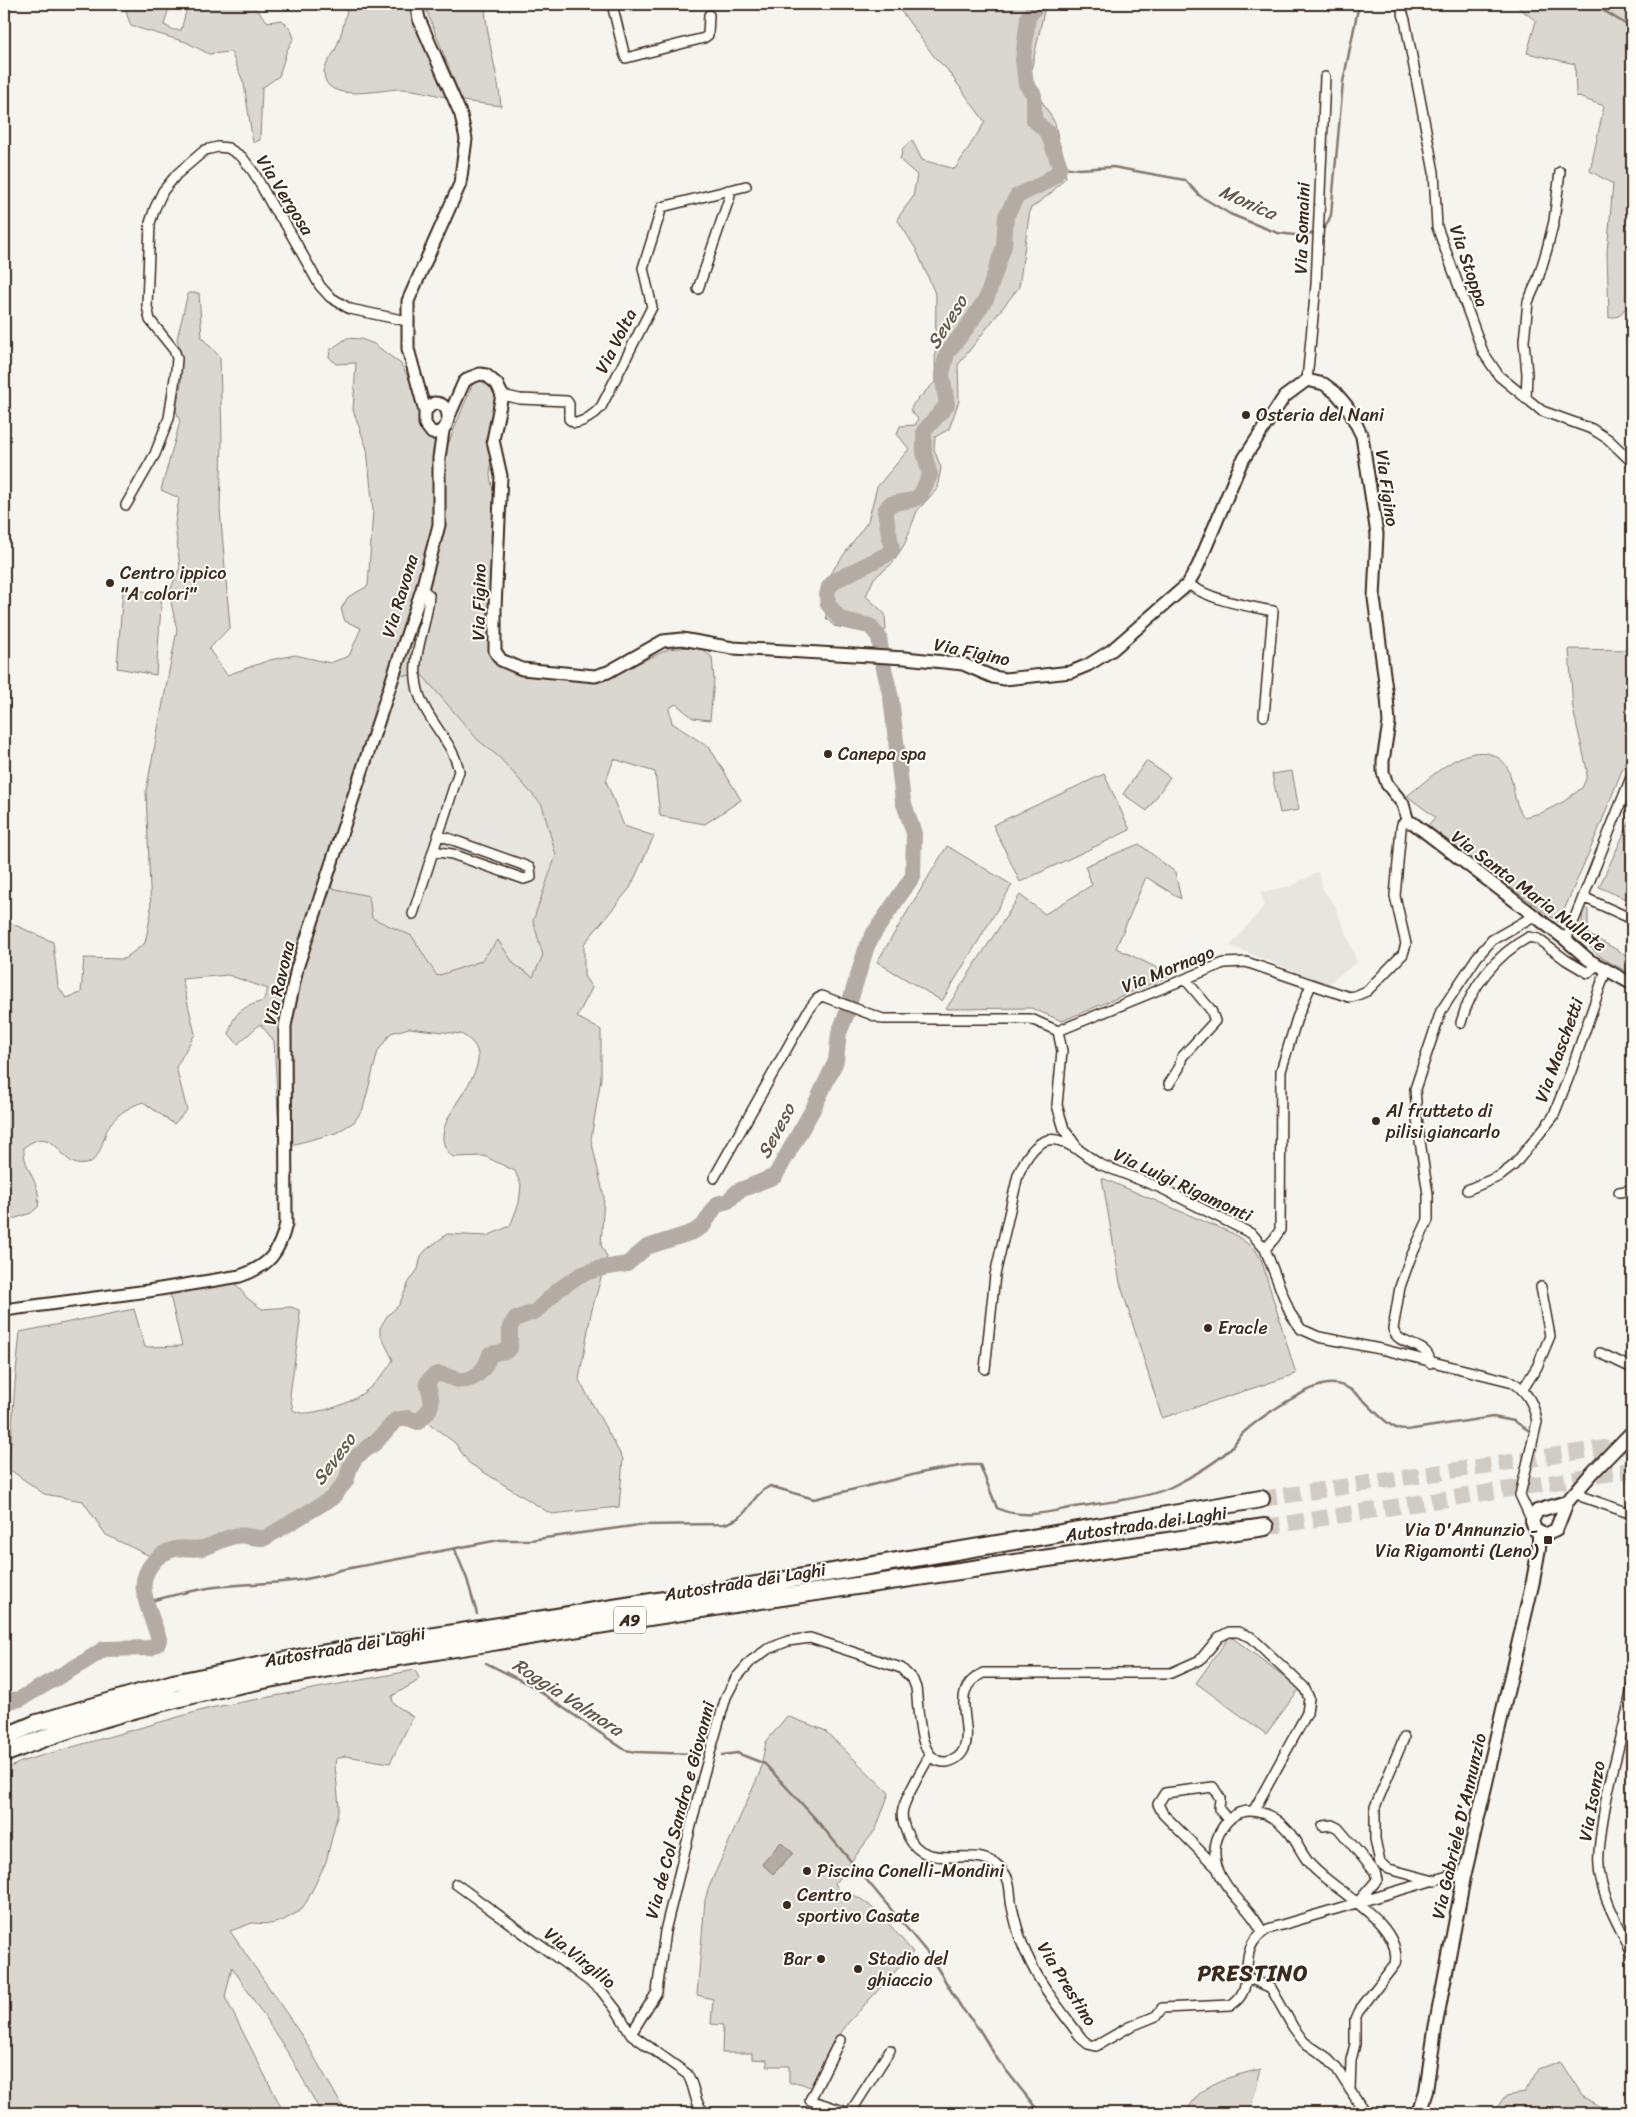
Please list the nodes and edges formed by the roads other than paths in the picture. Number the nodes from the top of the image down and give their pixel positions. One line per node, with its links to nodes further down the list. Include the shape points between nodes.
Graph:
1 (416, 4): 10 (street, via 419,19 461,115 466,139 460,184 415,282 408,301)
2 (612, 4): 4 (street, via 626,58 704,38 708,35)
3 (1400, 4): 14 (street, Via Stoppa, via 1434,172 1437,227 1483,352 1499,376)
4 (709, 15)
5 (1324, 77): 12 (street, Via Somaini, via 1316,284)
6 (1560, 172): 14 (street, via 1548,249 1528,302 1524,342)
7 (746, 186): 8 (street, Via Volta)
8 (728, 190): 9 (street, via 730,196); 13 (street, Via Volta, via 662,207 643,268 652,308 597,412 575,424 569,419 567,401 520,399)
9 (698, 288)
10 (407, 321): 11 (street, via 408,349); 21 (street, Via Vergosa, via 350,309 330,296 320,286 291,233 242,157 228,148 205,150 163,191 150,223 147,306 150,320 174,350 176,371 168,418 158,445)
11 (417, 378): 16 (street); 17 (street)
12 (1307, 380): 22 (street, Via Figino, via 1284,397 1241,463); 26 (street, Via Figino, via 1324,384 1336,393 1347,406 1362,436 1377,534 1374,598 1389,723 1383,772 1402,804)
13 (502, 394): 15 (street, via 491,378 480,374 464,382); 22 (street, Via Figino, via 493,440 501,476 496,651 501,660 522,669 595,676 663,642 682,639 733,648 963,664 1005,679 1071,672 1112,650)
14 (1526, 399): 20 (street, Via Stoppa, via 1542,412 1592,429)
15 (456, 400): 16 (street); 18 (street)
16 (439, 403): 17 (street); 18 (street, via 445,406)
17 (425, 411): 19 (street, via 425,424)
18 (449, 416): 19 (street, via 447,425)
19 (437, 432): 23 (street, Via Ravona, via 439,525)
20 (1632, 462)
21 (126, 505)
22 (1188, 584): 24 (street, via 1221,600 1273,611)
23 (422, 589): 27 (street, via 429,595 429,605 419,639 416,668 420,698 431,722 453,752 459,771); 50 (street, Via Ravona, via 300,959 288,1007 284,1052 286,1224 282,1242 267,1262 240,1276)
24 (1264, 716)
25 (1632, 775): 31 (street)
26 (1408, 822): 33 (street, Via Santa Maria Nullate); 39 (street, Via Mornago, via 1402,824 1401,829 1395,896 1405,950 1361,994 1343,996)
27 (439, 835): 28 (street); 29 (street)
28 (433, 851): 30 (street); 32 (street)
29 (497, 856): 30 (street); 30 (street, via 530,868 531,876 524,879)
30 (493, 868)
31 (1583, 897): 34 (street); 35 (street)
32 (412, 914)
33 (1534, 916): 35 (street, Via Santa Maria Nullate); 52 (street, via 1492,940 1478,957 1441,1011 1415,1089 1428,1194 1428,1220 1400,1288 1393,1329 1400,1340 1426,1352)
34 (1632, 919)
35 (1566, 940): 36 (street, Via Santa Maria Nullate)
36 (1601, 967): 38 (street, Via Santa Maria Nullate); 40 (street, via 1588,973 1538,939 1529,937 1515,944 1482,978); 45 (street, Via Maschetti, via 1552,1117 1514,1165 1500,1176)
37 (1185, 980): 39 (street, Via Mornago, via 1235,961); 41 (street, Via Mornago); 42 (street, via 1211,1010 1215,1020 1182,1057)
38 (1632, 984)
39 (1312, 985): 48 (street, via 1297,1018 1281,1071 1280,1230)
40 (1461, 1023)
41 (1058, 1030): 43 (street, Via Luigi Rigamonti, via 1062,1051 1057,1106 1064,1129); 44 (street, via 1031,1019 883,1019 822,996 808,1011)
42 (1169, 1084)
43 (1079, 1150): 48 (street, Via Luigi Rigamonti, via 1099,1164 1161,1188 1239,1226 1252,1234); 54 (street, via 1056,1139 1044,1142 1025,1160 1018,1175 995,1275)
44 (714, 1178)
45 (1467, 1190)
46 (1632, 1190): 47 (street)
47 (1619, 1192)
48 (1265, 1249): 52 (street, Via Luigi Rigamonti, via 1290,1313 1301,1329 1319,1337)
49 (1541, 1287): 55 (street, via 1550,1336)
50 (4, 1310)
51 (1600, 1353): 53 (street)
52 (1430, 1363): 55 (street, Via Luigi Rigamonti, via 1513,1382)
53 (1632, 1368)
54 (986, 1369)
55 (1523, 1389): 60 (street, via 1535,1410 1537,1422 1520,1495)
56 (1632, 1432): 57 (main road)
57 (1576, 1491): 59 (main road); 62 (street, via 1584,1497)
58 (1261, 1499): 67 (highway, Autostrada dei Laghi / A9, via 725,1590 308,1656 173,1683 37,1723)
59 (1567, 1502): 61 (main road); 63 (main road)
60 (1526, 1505): 61 (street); 65 (street)
61 (1544, 1509): 63 (main road, via 1554,1512); 65 (main road, via 1535,1514)
62 (1632, 1514)
63 (1558, 1520): 65 (main road, via 1556,1530)
64 (1265, 1527): 69 (highway, Autostrada dei Laghi / A9, via 719,1605 315,1671 180,1698 42,1738)
65 (1540, 1529): 75 (main road, Via Gabriele D'Annunzio, via 1539,1548)
66 (1632, 1686): 80 (street, Via Isonzo, via 1604,1807 1599,1852 1604,1894)
67 (4, 1737)
68 (1404, 1738): 76 (street, via 1374,1807 1380,1863 1389,1869)
69 (4, 1754)
70 (930, 1755): 71 (street, via 936,1760 949,1762 964,1750 965,1691 969,1683 983,1673 1171,1673 1200,1660 1219,1637 1238,1632 1251,1636 1304,1687 1309,1698 1307,1713); 81 (street, Via Prestino, via 902,1809 907,1836 927,1854 941,1858 983,1857 1003,1870 1009,1880 1012,1904 1028,1958 1053,1999 1088,2044 1096,2046 1103,2043 1156,2016 1162,2008 1231,2005 1243,1994); 82 (street, Via de Col Sandro e Giovanni, via 924,1745 916,1688 901,1668 810,1638 788,1641 768,1649 751,1662 736,1678 726,1697 665,1930 657,1992)
71 (1254, 1810): 72 (street, via 1244,1811); 78 (street, via 1279,1821 1310,1864)
72 (1228, 1820): 74 (street, via 1216,1841 1214,1854); 74 (street, via 1219,1809 1220,1798 1214,1787 1166,1793 1158,1804 1162,1814)
73 (1323, 1826): 78 (street, via 1338,1828 1375,1872 1377,1880)
74 (1218, 1869): 79 (street, via 1225,1884 1246,1906)
75 (1464, 1876): 76 (street, via 1448,1876); 91 (main road, Via Gabriele D'Annunzio, via 1426,2091)
76 (1434, 1881): 78 (street)
77 (456, 1884): 82 (street, Via Virgilio, via 600,1989)
78 (1358, 1902): 79 (street); 85 (street, via 1388,1933 1397,1957 1392,1971 1375,1988 1355,2019)
79 (1262, 1932): 81 (street, Via Prestino, via 1249,1949)
80 (1632, 1953)
81 (1246, 1978): 85 (street, via 1271,1988 1292,2027 1304,2042 1326,2056 1338,2069)
82 (631, 2034): 86 (street, Via Virgilio, via 687,2074 700,2108)
83 (840, 2040): 89 (street, via 810,2100)
84 (890, 2050): 89 (street)
85 (1350, 2090): 90 (street)
86 (706, 2113)
87 (713, 2113): 88 (street)
88 (721, 2113)
89 (850, 2113)
90 (1365, 2113)
91 (1419, 2113)

